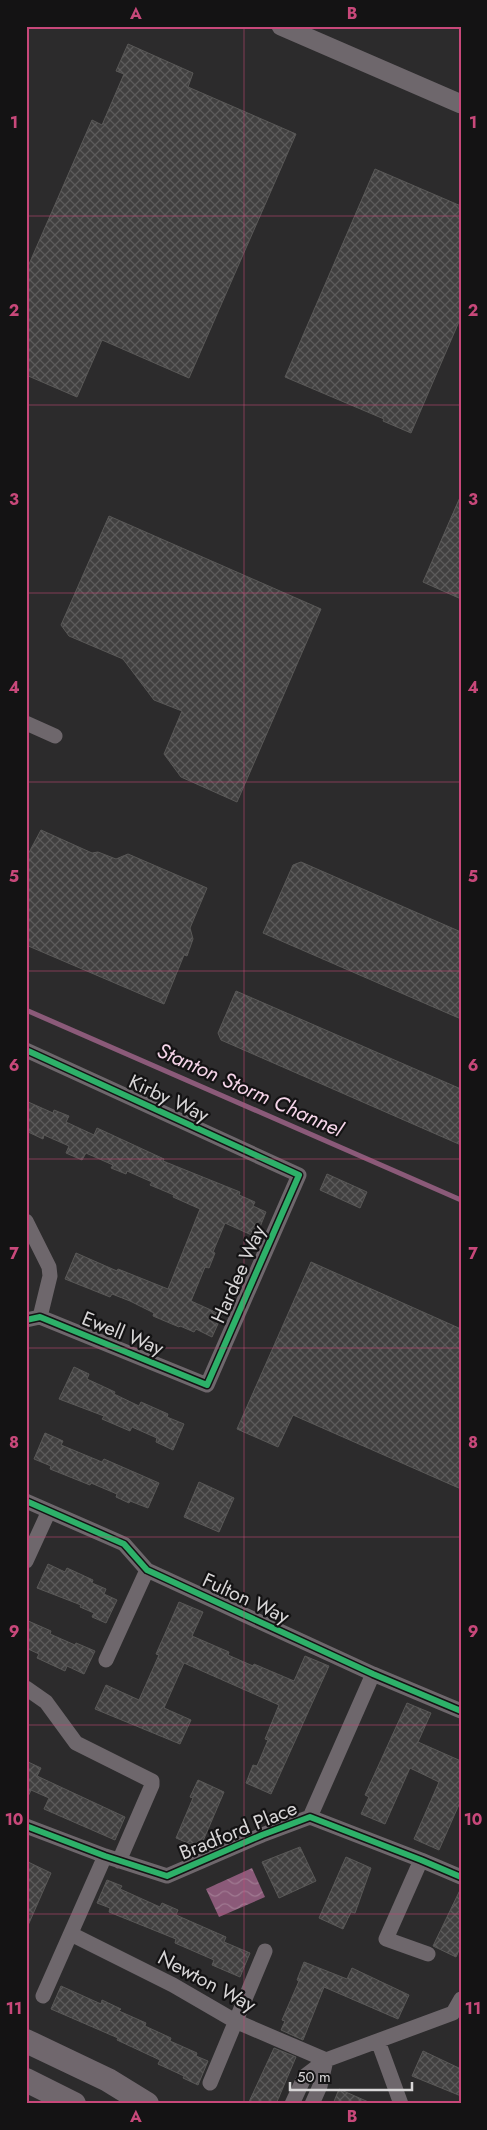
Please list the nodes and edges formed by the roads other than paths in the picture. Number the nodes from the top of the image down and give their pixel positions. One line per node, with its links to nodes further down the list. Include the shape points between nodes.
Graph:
1 (281, 26): 2 (street)
2 (461, 104)
3 (26, 724): 4 (street)
4 (55, 736)
5 (26, 1050): 6 (street, Kirby Way)
6 (299, 1175): 9 (street, Hardee Way)
7 (26, 1222): 8 (street, Ewell Way, via 49,1267 50,1276)
8 (33, 1319): 9 (street, Ewell Way)
9 (207, 1385)
10 (26, 1501): 11 (street, Fulton Way)
11 (49, 1511): 12 (street); 13 (street, Fulton Way, via 124,1544)
12 (26, 1561)
13 (147, 1570): 14 (street); 15 (street, Fulton Way)
14 (106, 1660)
15 (373, 1674): 17 (street, Fulton Way); 18 (street)
16 (26, 1688): 20 (street, via 46,1702 76,1743 152,1782)
17 (461, 1711)
18 (310, 1817): 20 (street, Bradford Place, via 167,1876); 21 (street, Bradford Place)
19 (26, 1826): 20 (street, Bradford Place)
20 (112, 1859): 23 (street)
21 (421, 1860): 22 (street, Bradford Place); 25 (street, via 386,1939)
22 (461, 1878)
23 (71, 1934): 26 (street); 28 (street, Newton Way, via 173,1985)
24 (265, 1951): 28 (street)
25 (428, 1954)
26 (43, 1996)
27 (461, 1998): 30 (street, via 453,2013)
28 (235, 2021): 31 (street, Newton Way); 33 (street)
29 (26, 2041): 35 (main road, via 108,2080)
30 (378, 2041): 31 (street); 38 (street)
31 (326, 2060): 36 (street, via 305,2076); 37 (street)
32 (26, 2080): 34 (main road)
33 (210, 2083)
34 (74, 2104)
35 (147, 2104)
36 (292, 2104)
37 (312, 2104)
38 (401, 2104)

